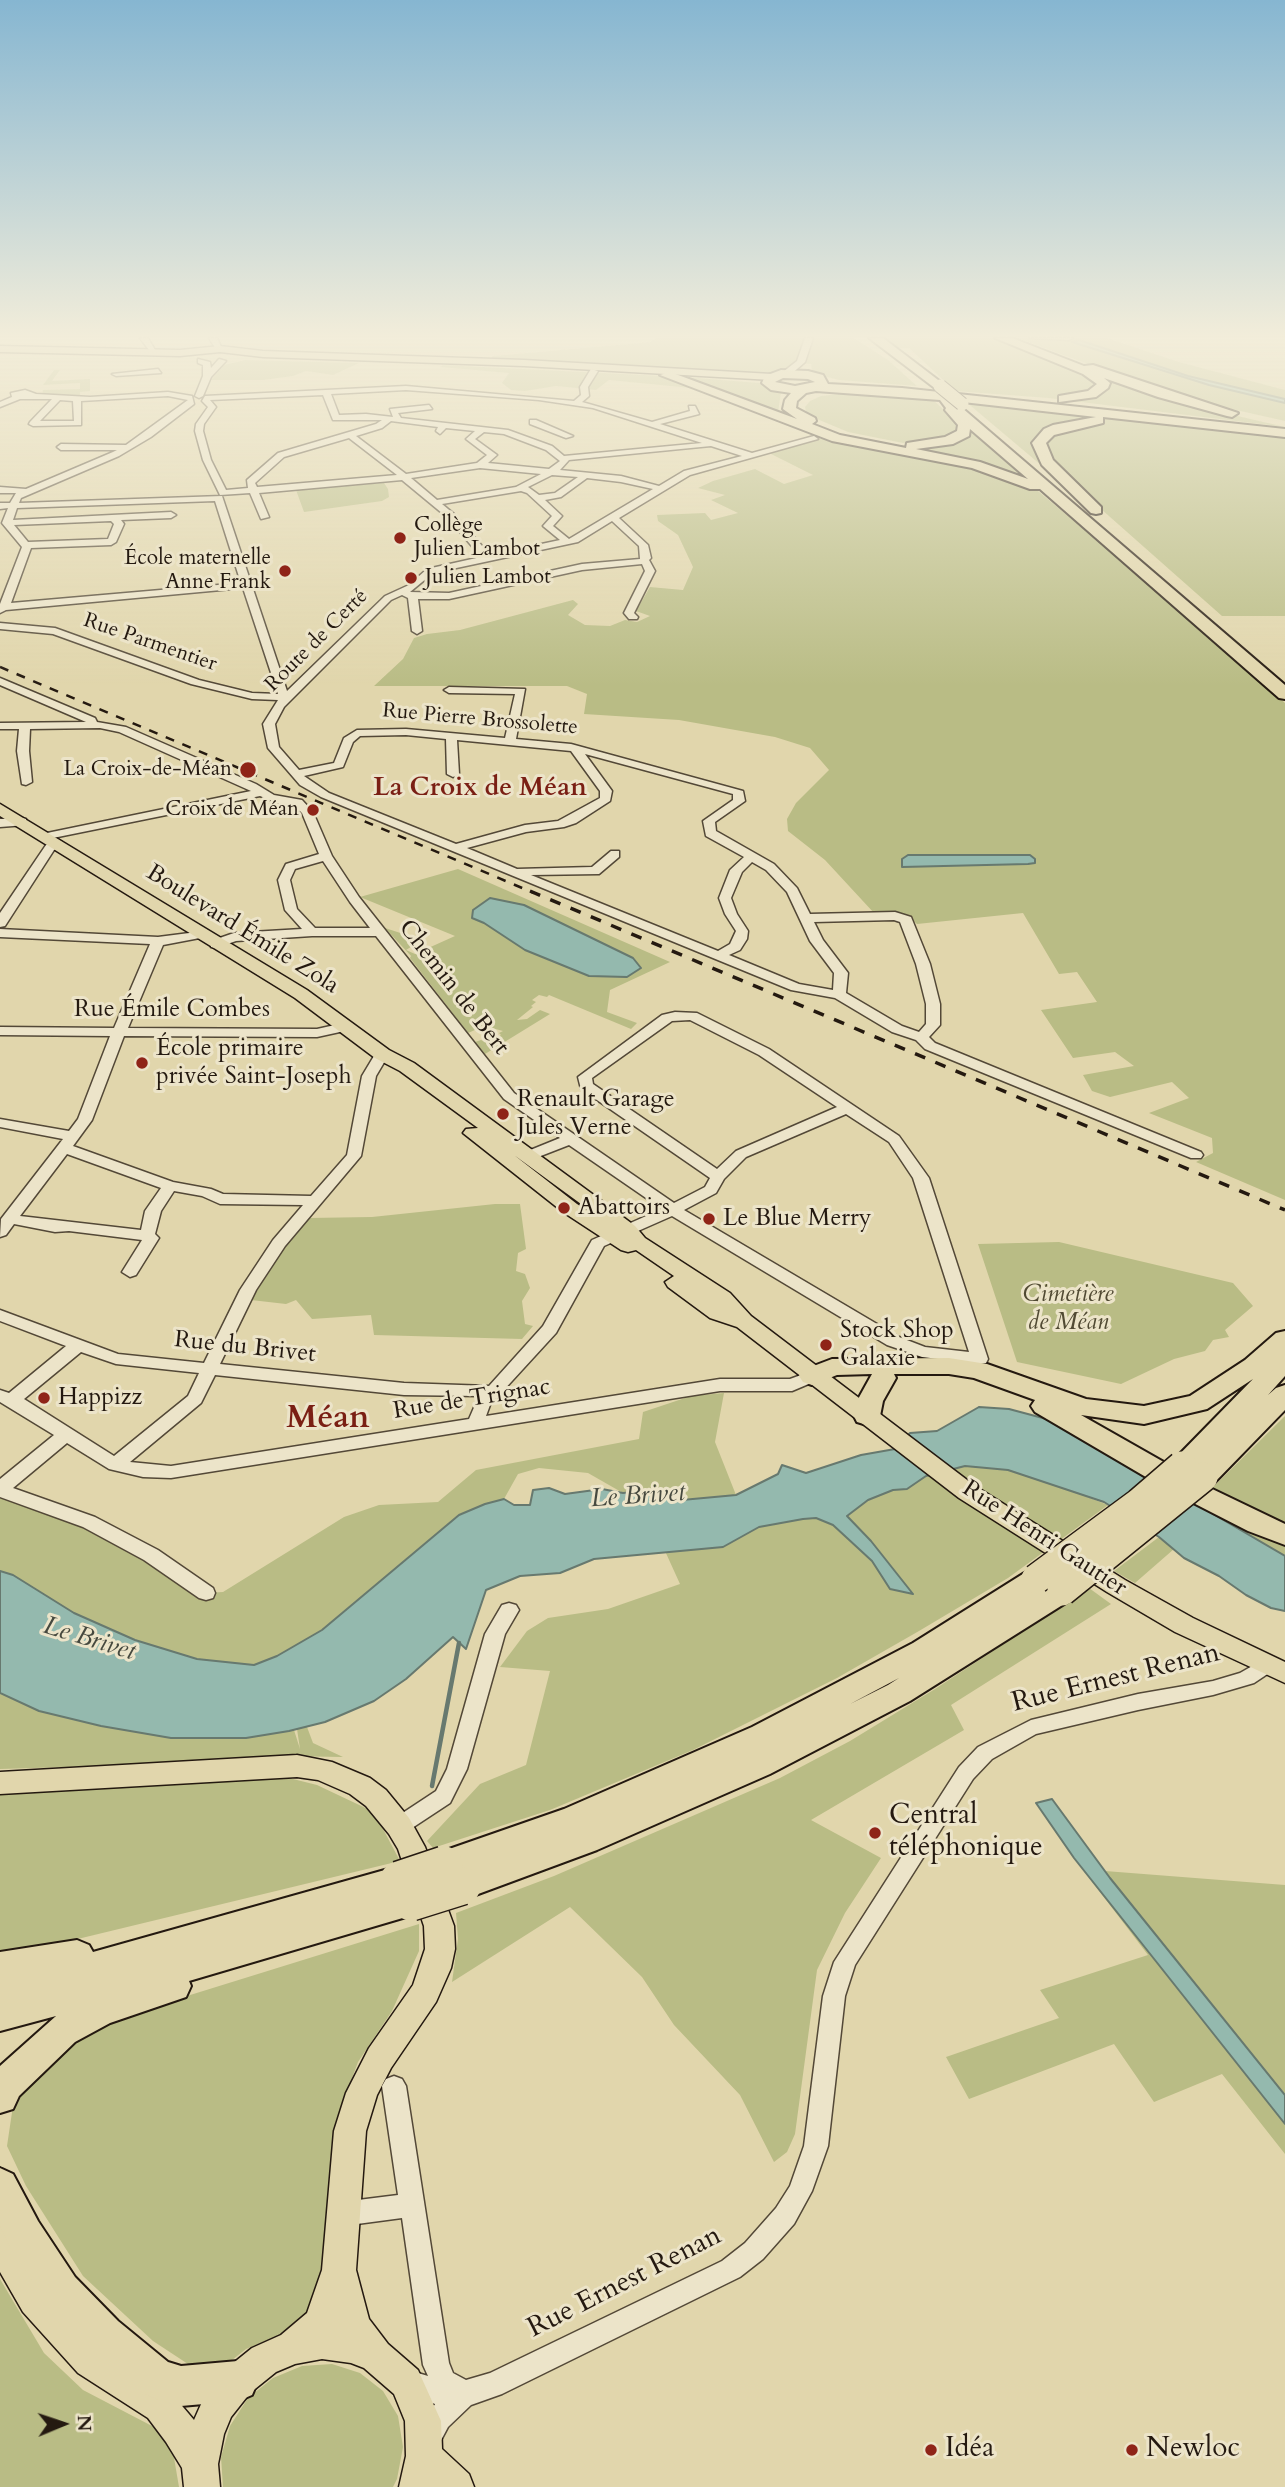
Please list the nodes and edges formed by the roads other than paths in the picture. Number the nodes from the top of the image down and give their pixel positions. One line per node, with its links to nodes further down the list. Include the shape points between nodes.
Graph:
1 (115, 454): 24 (street)
2 (205, 454): 25 (street)
3 (288, 454): 23 (street, via 250,482)
4 (377, 454): 18 (street)
5 (492, 454): 16 (street)
6 (559, 454): 15 (street)
7 (606, 454): 15 (street)
8 (746, 454): 14 (street)
9 (753, 454): 14 (street, Route de Certé)
10 (914, 454): 30 (highway, via 975,465 1040,488)
11 (1009, 454): 30 (highway)
12 (1015, 454): 38 (highway)
13 (1043, 454): 38 (highway, via 1046,462 1132,543)
14 (749, 455): 21 (street, Route de Certé, via 687,473)
15 (564, 458): 17 (street, via 563,464)
16 (480, 465): 17 (street); 18 (street)
17 (549, 472): 19 (street); 20 (street)
18 (402, 477): 23 (street); 27 (street)
19 (584, 477): 21 (street); 26 (street, via 558,495)
20 (520, 488): 26 (street); 27 (street)
21 (658, 488): 33 (street, Route de Certé)
22 (0, 490): 24 (street)
23 (253, 490): 25 (street); 32 (street)
24 (24, 491): 29 (street)
25 (221, 495): 29 (street); 41 (street)
26 (537, 498): 36 (street, via 557,516 548,526)
27 (433, 503): 39 (street, via 451,516)
28 (0, 506): 29 (street)
29 (12, 506): 35 (street)
30 (1068, 506): 51 (highway)
31 (171, 515): 34 (street)
32 (264, 517)
33 (614, 517): 36 (street, Route de Certé); 40 (street, via 643,545)
34 (114, 518): 35 (street); 37 (street, via 119,524 113,540)
35 (7, 523): 37 (street)
36 (568, 542): 39 (street, Route de Certé)
37 (25, 545): 44 (street)
38 (1131, 548): 48 (highway)
39 (487, 558): 42 (street, Route de Certé, via 435,569)
40 (643, 561): 43 (street, via 582,567 449,596); 45 (street, via 650,571 629,613)
41 (248, 585): 44 (street); 52 (street)
42 (401, 592): 43 (street); 52 (street, Route de Certé, via 388,598)
43 (413, 596): 47 (street)
44 (2, 608)
45 (633, 617)
46 (0, 626): 52 (street, Rue Parmentier, via 55,631 195,682 252,696)
47 (418, 631)
48 (1285, 680)
49 (0, 681): 53 (street, via 91,720)
50 (449, 690): 57 (street, via 521,691)
51 (1285, 694)
52 (286, 697): 60 (street, Route de Certé, via 272,715 270,737)
53 (92, 725): 55 (street); 62 (street, via 122,729)
54 (0, 726): 55 (street)
55 (25, 726): 61 (street)
56 (451, 735): 57 (street, Rue Pierre Brossolette); 59 (street); 60 (street, Rue Pierre Brossolette, via 357,733 348,740 339,765)
57 (510, 740): 58 (street, Rue Pierre Brossolette)
58 (576, 749): 68 (street, via 608,796 572,820); 71 (street, Rue Pierre Brossolette, via 739,793 739,800 709,821 708,827 715,837)
59 (453, 774)
60 (299, 779): 63 (street); 68 (street, via 325,795)
61 (26, 782)
62 (261, 792): 63 (street, via 281,802); 67 (street)
63 (298, 802): 70 (street, Chemin de Bert)
64 (0, 809): 65 (main road, Boulevard Émile Zola)
65 (22, 822): 66 (street); 67 (main road, Boulevard Émile Zola)
66 (0, 823)
67 (52, 840): 75 (street); 80 (main road, Boulevard Émile Zola)
68 (456, 847): 72 (street)
69 (615, 854): 72 (street, via 595,871)
70 (326, 856): 73 (street, Chemin de Bert); 77 (street, via 290,867 284,880 291,910)
71 (752, 856): 74 (street, via 785,881); 82 (street, via 736,870 725,898 742,931 741,939)
72 (517, 873): 82 (street)
73 (369, 917): 76 (street); 78 (street, Chemin de Bert)
74 (807, 918): 83 (street, via 841,974); 87 (street, via 895,916 906,920 933,1004 933,1025)
75 (0, 923)
76 (338, 930): 77 (street); 78 (street)
77 (312, 932): 80 (street)
78 (380, 932): 91 (street, Chemin de Bert, via 509,1096)
79 (0, 933): 81 (street)
80 (208, 939): 81 (street); 84 (main road, Boulevard Émile Zola, via 301,993)
81 (158, 940): 86 (street)
82 (718, 956): 83 (street, via 796,987)
83 (839, 995): 87 (street)
84 (344, 1027): 86 (street, Rue Émile Combes, via 317,1033); 88 (main road, Boulevard Émile Zola)
85 (0, 1031): 86 (street, Rue Émile Combes)
86 (119, 1032): 92 (street, via 85,1121)
87 (920, 1037): 93 (street, via 930,1046)
88 (382, 1054): 94 (main road, Boulevard Émile Zola, via 407,1067); 97 (street, via 369,1076 354,1156); 100 (main road, Boulevard Émile Zola, via 390,1069 410,1086 570,1208)
89 (847, 1108): 95 (street, via 741,1154); 95 (street, via 764,1052 692,1016 667,1018 584,1077 586,1086); 98 (street, Chemin de Bert, via 887,1132 921,1178 980,1359 922,1352 893,1341)
90 (0, 1123): 92 (street)
91 (571, 1139): 94 (street); 98 (street, Chemin de Bert)
92 (68, 1142): 96 (street); 99 (street)
93 (1196, 1155)
94 (528, 1156): 100 (main road, Boulevard Émile Zola)
95 (718, 1177): 98 (street, via 711,1190)
96 (170, 1186): 97 (street, via 220,1199); 101 (street, via 153,1211)
97 (315, 1201): 107 (street, via 279,1243 248,1290)
98 (673, 1210): 100 (street)
99 (5, 1225): 101 (street, via 69,1226)
100 (621, 1233): 109 (main road, Boulevard Émile Zola, via 718,1313 743,1321); 110 (street, via 598,1244 551,1329)
101 (147, 1236): 102 (street, via 151,1238)
102 (130, 1272)
103 (0, 1315): 105 (street, Rue du Brivet)
104 (1285, 1339): 108 (highway, via 1198,1403 1144,1415 1083,1407 978,1370 949,1366)
105 (78, 1345): 107 (street, Rue du Brivet, via 116,1359); 112 (street)
106 (1285, 1360): 117 (highway)
107 (210, 1368): 110 (street, Rue du Brivet, via 404,1389); 116 (street, via 195,1399)
108 (889, 1371): 109 (highway); 113 (highway, via 870,1401); 119 (highway, via 948,1376 1009,1389 1209,1499)
109 (819, 1381): 113 (main road, Rue Henri Gautier); 114 (street, Rue de Trignac, via 720,1385)
110 (493, 1392): 114 (street, via 477,1416)
111 (1285, 1394): 117 (highway)
112 (6, 1398): 115 (street, Rue de Trignac)
113 (867, 1416): 122 (main road, Rue Henri Gautier, via 967,1492 1116,1586 1184,1625)
114 (479, 1424): 116 (street, Rue de Trignac, via 171,1472)
115 (65, 1435): 116 (street, Rue de Trignac); 118 (street)
116 (115, 1465)
117 (1192, 1471): 125 (highway, bridge, via 1150,1522 1049,1585 899,1693 759,1765 585,1841 453,1875)
118 (0, 1489): 120 (street, via 89,1522 151,1555)
119 (1285, 1535)
120 (206, 1593)
121 (509, 1610): 124 (street, via 495,1634 457,1769 443,1797)
122 (1276, 1668): 140 (street, Rue Ernest Renan, via 1213,1688 1031,1728 985,1753 966,1773 845,1962 834,1996 816,2146 800,2191 785,2216 731,2269 493,2385)
123 (0, 1783): 124 (main road, via 297,1766 360,1786)
124 (399, 1826): 133 (main road, via 439,1926 440,1949 425,1993 362,2093 350,2131)
125 (259, 1935): 126 (highway, via 224,1921 75,1956); 127 (highway); 128 (highway); 130 (highway, via 237,1965 99,2011 62,2031 4,2086)
126 (0, 1967)
127 (0, 1990)
128 (0, 2016)
129 (394, 2086): 132 (street)
130 (0, 2097)
131 (0, 2186): 138 (highway, via 24,2234 61,2290 104,2336 158,2380 181,2386)
132 (412, 2205): 133 (street); 140 (street, via 436,2365 444,2382)
133 (342, 2214): 135 (main road)
134 (0, 2241): 142 (main road, via 35,2300 90,2361 160,2406 179,2429)
135 (339, 2270): 136 (main road, via 320,2324); 137 (main road, via 354,2327)
136 (293, 2347): 137 (main road, via 322,2342); 138 (main road, via 264,2360)
137 (376, 2356): 139 (main road)
138 (238, 2381): 142 (main road, via 218,2405 206,2434)
139 (406, 2382): 140 (street, Rue Ernest Renan); 141 (main road, via 423,2421)
140 (463, 2394): 141 (street, Rue Ernest Renan, via 439,2418)
141 (422, 2462): 143 (main road)
142 (201, 2476)
143 (456, 2487)

